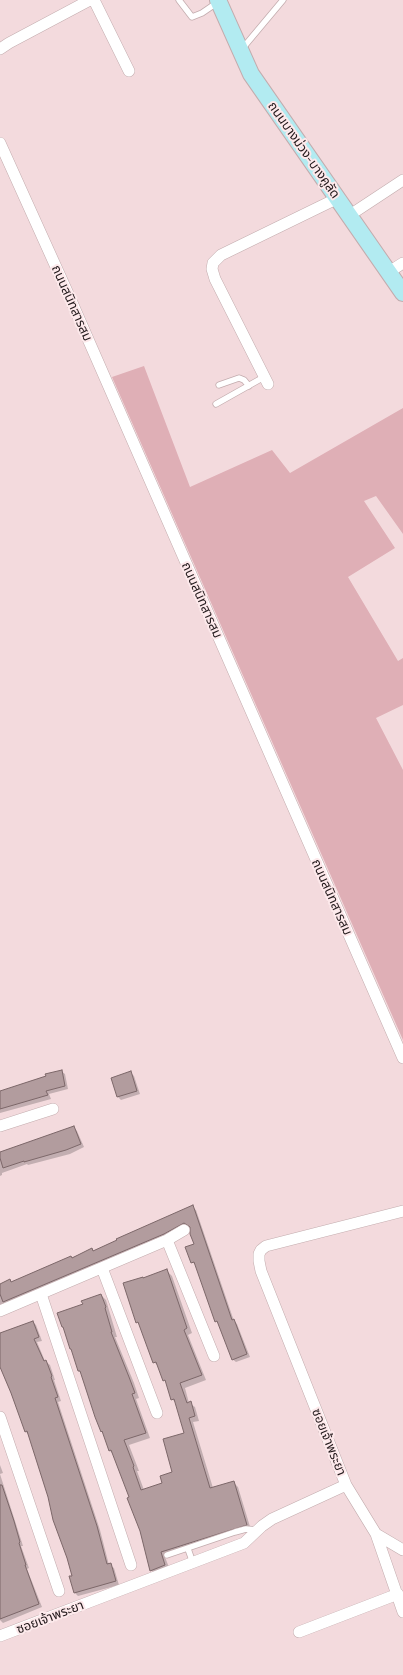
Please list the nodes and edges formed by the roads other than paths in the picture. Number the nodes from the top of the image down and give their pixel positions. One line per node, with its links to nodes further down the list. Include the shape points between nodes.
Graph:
1 (90, 0): 6 (street)
2 (94, 0): 8 (street)
3 (179, 0): 4 (lane, via 192,17)
4 (220, 0): 7 (street, ถนนบางม่วง-บางคูลัด)
5 (283, 0): 7 (lane)
6 (0, 49)
7 (240, 50): 11 (street, ถนนบางม่วง-บางคูลัด, via 251,74)
8 (129, 71)
9 (0, 143): 20 (street, ถนนสนิทสารสม)
10 (403, 180): 12 (street)
11 (338, 198): 12 (street, ถนนบางม่วง-บางคูลัด); 16 (street, via 221,255 213,263 215,279)
12 (350, 215): 14 (street, ถนนบางม่วง-บางคูลัด)
13 (403, 263): 14 (street)
14 (389, 272): 15 (street, ถนนบางม่วง-บางคูลัด)
15 (403, 293)
16 (266, 380): 18 (lane)
17 (219, 385): 18 (lane, via 239,378)
18 (249, 386): 19 (lane)
19 (216, 404)
20 (403, 1058)
21 (52, 1109): 22 (street)
22 (0, 1126)
23 (403, 1211): 32 (street, ซอยเจ้าพระยา, via 266,1246 259,1254 261,1271)
24 (184, 1230): 25 (street)
25 (167, 1240): 26 (street); 29 (street)
26 (102, 1268): 27 (street); 30 (street)
27 (41, 1294): 28 (street); 39 (street)
28 (0, 1311)
29 (214, 1356)
30 (157, 1413)
31 (0, 1418): 40 (street)
32 (346, 1484): 33 (street, ซอยเจ้าพระยา, via 272,1519); 34 (street)
33 (257, 1530): 35 (lane, via 235,1532); 38 (street, ซอยเจ้าพระยา, via 244,1543)
34 (376, 1534): 36 (street); 41 (street)
35 (188, 1549): 37 (lane); 38 (lane)
36 (403, 1550)
37 (167, 1555)
38 (193, 1563): 44 (street, ซอยเจ้าพระยา)
39 (130, 1565)
40 (58, 1591)
41 (398, 1594): 42 (street); 43 (street)
42 (403, 1612)
43 (299, 1632)
44 (0, 1636)

